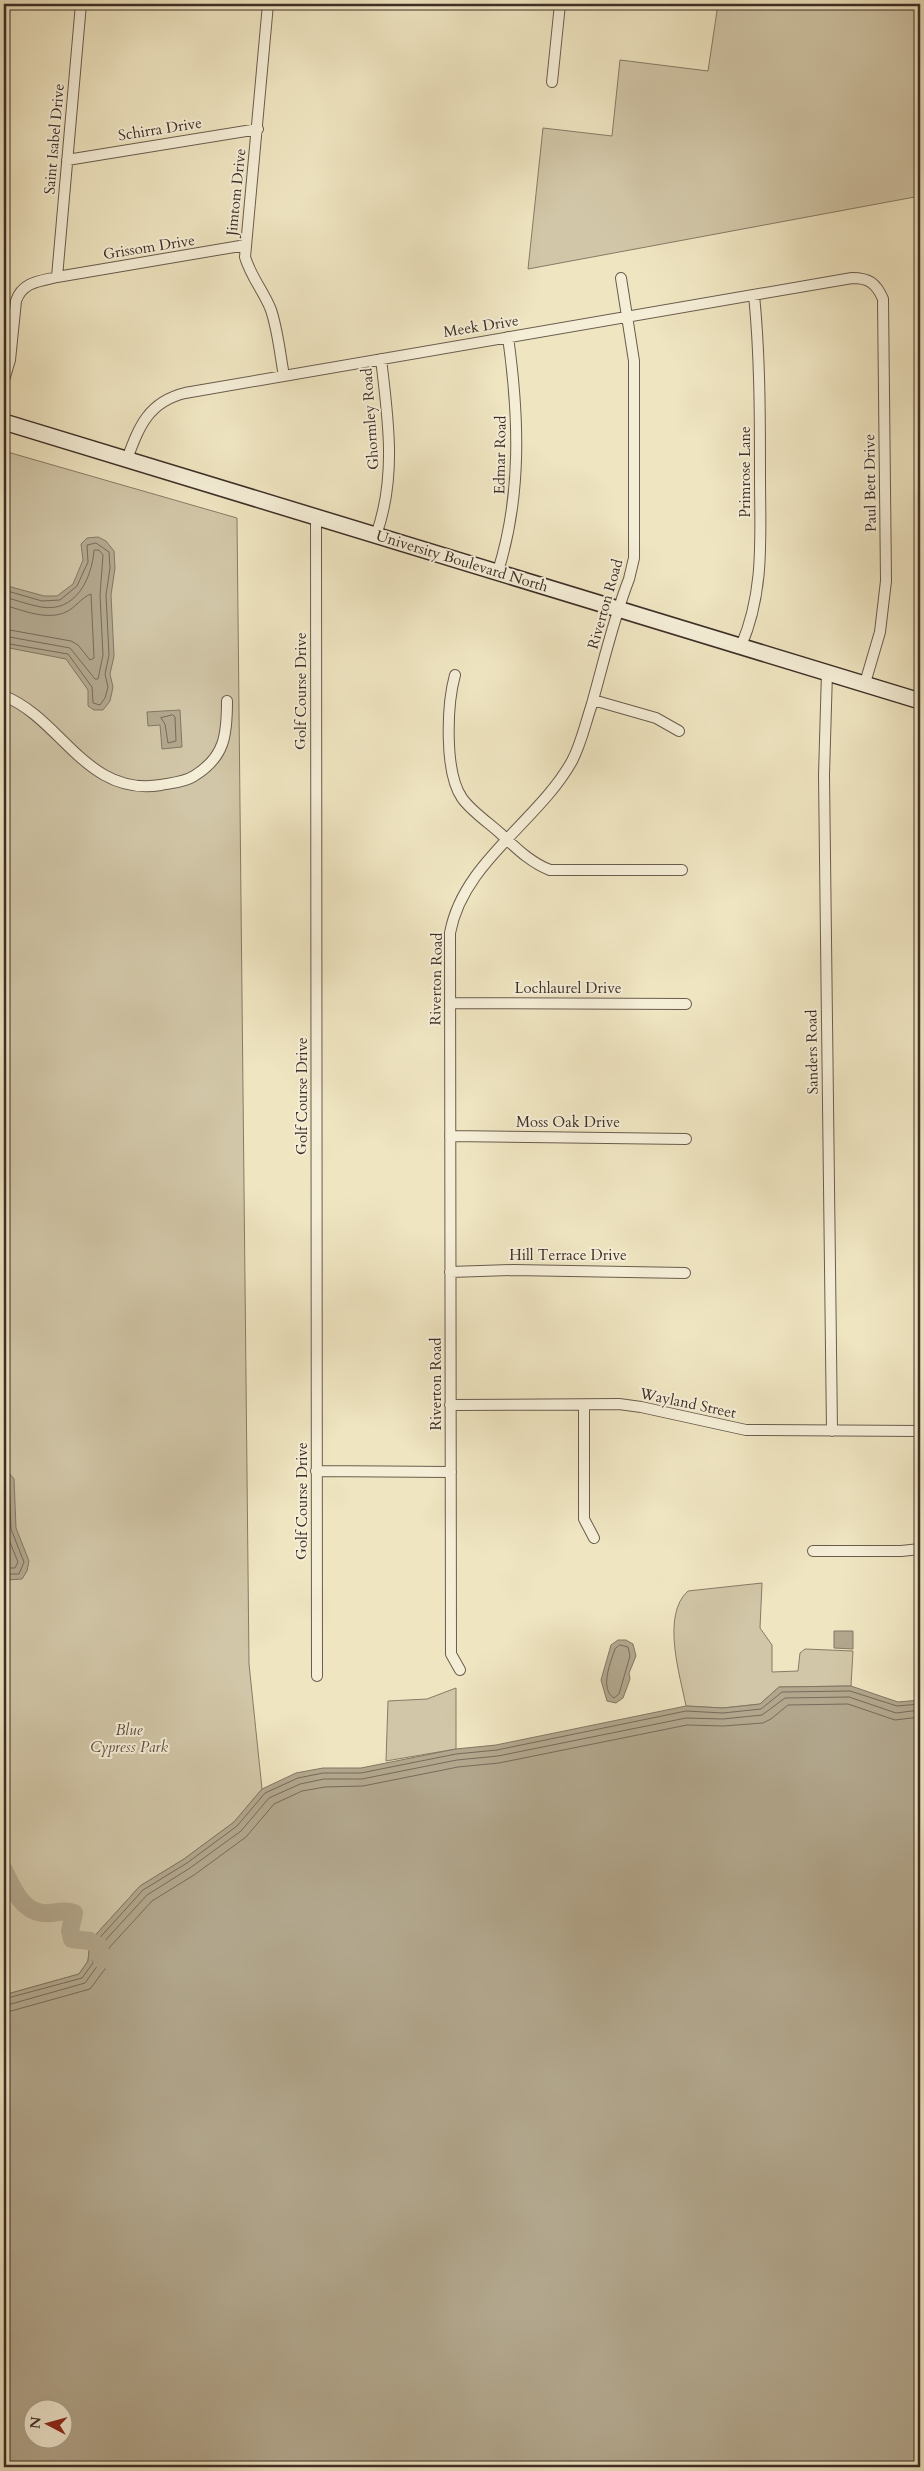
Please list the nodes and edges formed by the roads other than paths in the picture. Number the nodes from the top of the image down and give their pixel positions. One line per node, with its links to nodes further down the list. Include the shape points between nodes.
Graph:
1 (82, 4): 6 (street, Saint Isabel Drive)
2 (268, 4): 5 (street, Jimtom Drive)
3 (560, 4): 4 (street)
4 (552, 82)
5 (258, 129): 6 (street, Schirra Drive); 7 (street, Jimtom Drive)
6 (68, 160): 8 (street, Saint Isabel Drive)
7 (246, 246): 8 (street, Grissom Drive); 15 (street, Jimtom Drive, via 248,267 270,308 276,328)
8 (57, 277): 16 (street, Grissom Drive, via 30,284 18,295 10,360)
9 (621, 278): 12 (street, Riverton Road)
10 (874, 283): 11 (street, Meek Drive, via 865,278 852,278); 26 (street, Paul Bett Drive, via 884,299 886,582 880,632)
11 (754, 295): 12 (street, Meek Drive); 23 (street, Primrose Lane, via 761,560 754,606)
12 (628, 317): 13 (street, Meek Drive); 22 (street, Riverton Road, via 635,383 634,558)
13 (508, 337): 14 (street, Meek Drive); 21 (street, Edmar Road, via 516,414 516,481 509,532)
14 (381, 359): 15 (street, Meek Drive); 20 (street, Ghormley Road, via 390,469)
15 (284, 376): 18 (street, Meek Drive, via 168,398 143,422)
16 (4, 380)
17 (4, 422): 18 (street, University Boulevard North)
18 (127, 460): 19 (street, University Boulevard North)
19 (316, 517): 20 (street, University Boulevard North); 44 (street, Golf Course Drive)
20 (376, 535): 21 (street, University Boulevard North)
21 (498, 572): 22 (street, University Boulevard North)
22 (620, 609): 23 (street, University Boulevard North); 28 (street, Riverton Road)
23 (741, 646): 24 (street, University Boulevard North)
24 (827, 672): 26 (street, University Boulevard North); 42 (street, Sanders Road, via 824,775)
25 (455, 674): 32 (street, via 450,704 450,769 454,784 465,802)
26 (865, 682): 30 (street, University Boulevard North)
27 (4, 696): 29 (street, via 38,718 97,771 118,781 146,786 190,779 216,759 226,734)
28 (593, 700): 31 (street, via 656,718); 32 (street, Riverton Road, via 582,736 564,774)
29 (227, 701)
30 (920, 701)
31 (680, 731)
32 (508, 840): 33 (street, via 539,866 550,870); 34 (street, Riverton Road, via 480,870 458,905 449,944)
33 (682, 870)
34 (450, 1003): 35 (street, Lochlaurel Drive); 36 (street, Riverton Road)
35 (686, 1004)
36 (450, 1136): 37 (street, Moss Oak Drive); 38 (street, Riverton Road)
37 (686, 1139)
38 (450, 1272): 39 (street, Hill Terrace Drive); 40 (street, Riverton Road)
39 (685, 1273)
40 (450, 1404): 41 (street, Wayland Street); 45 (street, Riverton Road)
41 (584, 1405): 42 (street, Wayland Street, via 641,1407 746,1430); 46 (street, via 584,1519)
42 (832, 1431): 43 (street, Wayland Street)
43 (920, 1431)
44 (316, 1471): 45 (street); 50 (street, Golf Course Drive)
45 (451, 1472): 49 (street, Riverton Road, via 451,1654)
46 (594, 1538)
47 (920, 1549): 48 (street)
48 (813, 1551)
49 (460, 1670)
50 (318, 1676)

